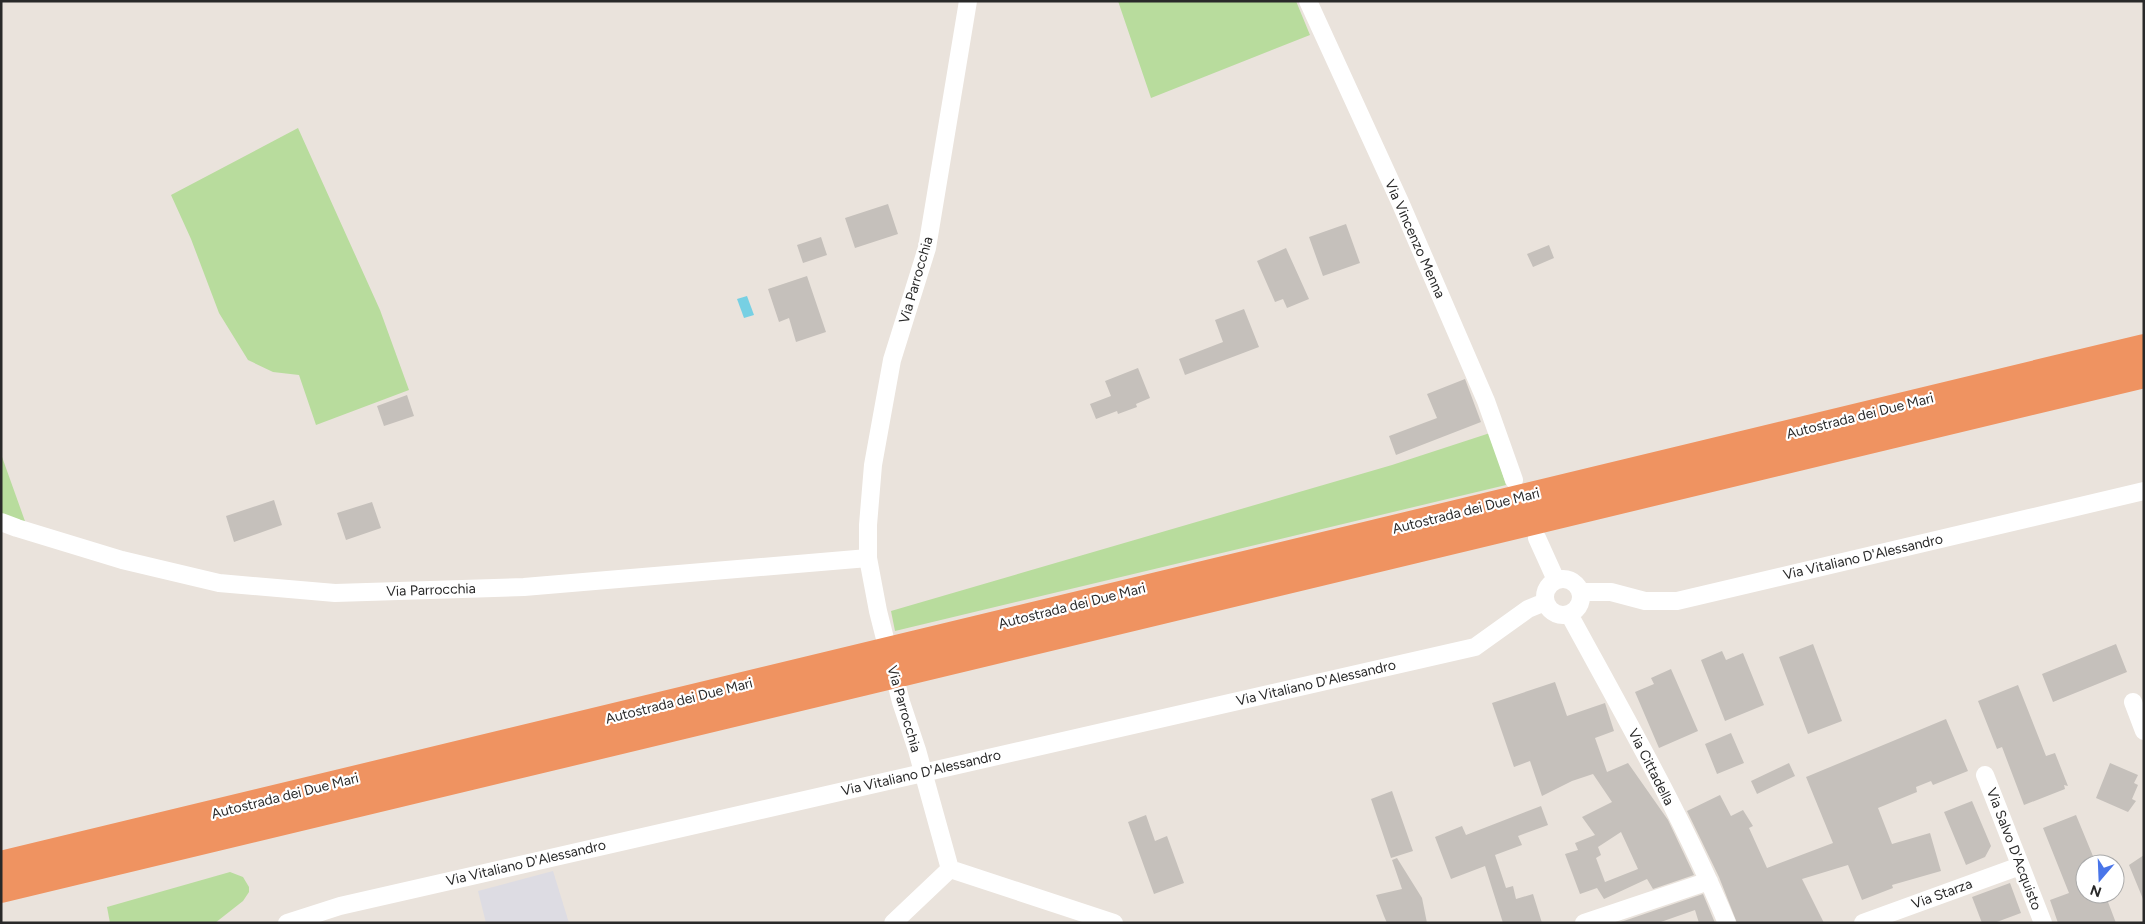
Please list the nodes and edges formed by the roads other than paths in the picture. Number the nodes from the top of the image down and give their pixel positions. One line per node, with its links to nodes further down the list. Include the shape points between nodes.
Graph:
1 (968, 1): 9 (street, Via Parrocchia, via 927,248 892,360 873,465)
2 (1308, 1): 5 (street, Via Vincenzo Menna, via 1486,401)
3 (2144, 348): 18 (highway, Autostrada dei Due Mari)
4 (2144, 374): 17 (highway, Autostrada dei Due Mari)
5 (1514, 480)
6 (2144, 490): 11 (street, Via Vitaliano D'Alessandro, via 1677,601 1644,601 1611,592)
7 (1, 522): 9 (street, Via Parrocchia, via 122,560 219,583 335,593 524,587)
8 (1538, 538): 10 (street)
9 (868, 558): 20 (street, Via Parrocchia, via 901,702)
10 (1556, 580): 11 (street, via 1574,582); 12 (street, via 1545,591)
11 (1580, 592): 13 (street, via 1580,602)
12 (1545, 602): 13 (street, via 1557,614); 24 (street, Via Vitaliano D'Alessandro, via 1528,609 1475,647 340,906)
13 (1569, 614): 21 (street, Via Cittadella)
14 (2133, 702): 15 (street)
15 (2144, 731)
16 (1985, 774): 19 (street, Via Salvo D'Acquisto)
17 (250, 829): 22 (highway, Autostrada dei Due Mari); 23 (highway)
18 (1, 865)
19 (2020, 866): 29 (street, Via Starza); 30 (street, Via Salvo D'Acquisto)
20 (950, 869): 25 (street); 26 (street)
21 (1709, 881): 27 (street); 28 (street, Via Cittadella)
22 (1, 889)
23 (1, 899)
24 (287, 923)
25 (893, 923)
26 (1114, 923)
27 (1584, 923)
28 (1727, 923)
29 (1863, 923)
30 (2043, 923)

